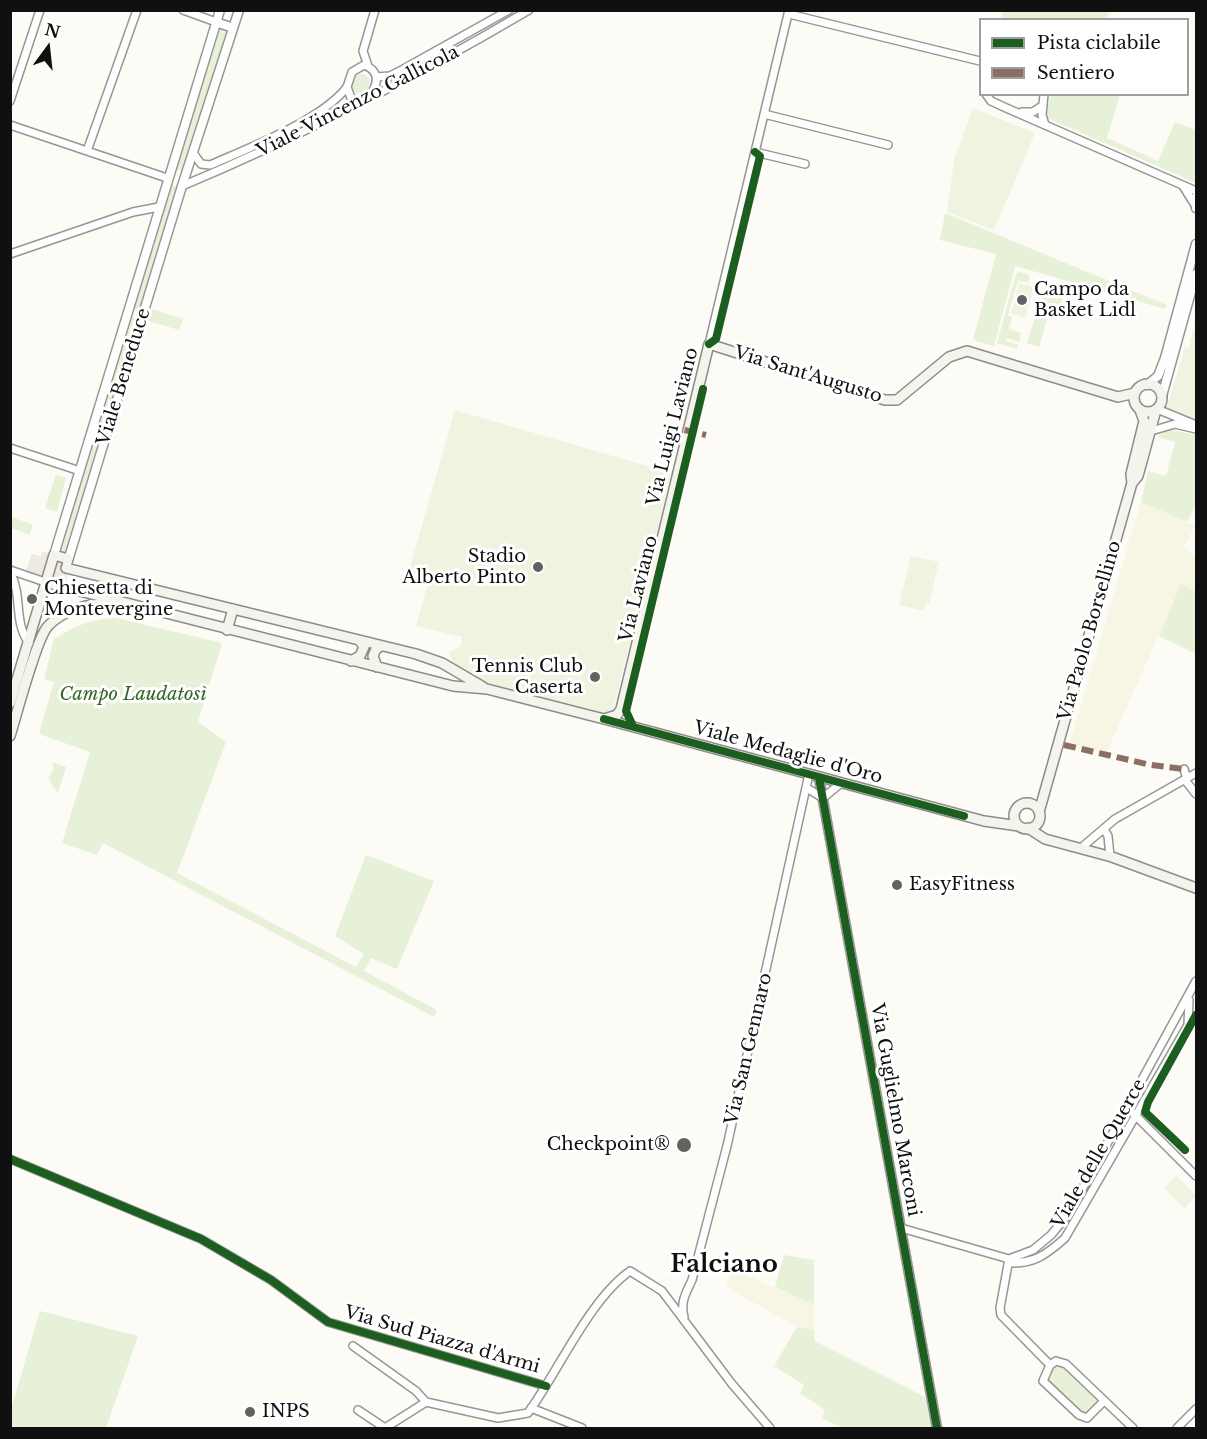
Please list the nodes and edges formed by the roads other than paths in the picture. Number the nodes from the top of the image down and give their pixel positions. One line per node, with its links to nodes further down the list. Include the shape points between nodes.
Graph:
1 (40, 10): 19 (street)
2 (137, 10): 26 (street)
3 (183, 10): 10 (street)
4 (220, 10): 10 (street, Viale Beneduce)
5 (375, 10): 13 (street, via 363,51)
6 (509, 10): 14 (street, Viale Vincenzo Gallicola, via 390,76)
7 (529, 10): 18 (street, Viale Vincenzo Gallicola)
8 (238, 11): 11 (street, Viale Beneduce)
9 (789, 12): 12 (street); 22 (street, Via Luigi Laviano)
10 (216, 22): 11 (street); 30 (street, Viale Beneduce)
11 (233, 28): 28 (street, Viale Beneduce)
12 (979, 60)
13 (368, 66): 14 (street); 15 (street, via 357,67)
14 (376, 76): 18 (street, via 373,93)
15 (347, 87): 18 (street, via 351,98); 28 (street, Viale Vincenzo Gallicola, via 331,104 265,141 210,165 201,164)
16 (987, 96): 21 (street)
17 (1044, 96): 20 (street)
18 (365, 100): 31 (street, Viale Vincenzo Gallicola, via 268,150)
19 (10, 101)
20 (1042, 106): 21 (street, via 1033,112); 24 (street)
21 (1016, 112): 24 (street)
22 (765, 114): 25 (street); 27 (street, Via Luigi Laviano)
23 (10, 125): 26 (street)
24 (1045, 125): 32 (street)
25 (888, 145)
26 (87, 150): 30 (street)
27 (755, 152): 29 (street); 41 (street, Via Luigi Laviano)
28 (194, 154): 31 (street, Viale Beneduce)
29 (805, 164)
30 (167, 178): 31 (street); 35 (street, Viale Beneduce)
31 (182, 186): 40 (street, Viale Beneduce)
32 (1183, 186): 33 (street); 34 (street)
33 (1197, 192)
34 (1196, 205)
35 (159, 207): 37 (street, via 133,212); 39 (street, Viale Beneduce)
36 (1197, 244): 42 (street, via 1165,358 1158,376)
37 (10, 254)
38 (1197, 274): 44 (street)
39 (128, 310): 40 (street); 51 (street, Viale Beneduce)
40 (143, 315): 54 (street, Viale Beneduce)
41 (709, 344): 43 (main road, Via Sant'Augusto, via 885,400 897,400 949,357 967,351 1118,397); 70 (main road, Via Luigi Laviano)
42 (1148, 385): 43 (main road); 44 (main road, via 1155,386)
43 (1135, 393): 46 (main road)
44 (1162, 396): 45 (main road)
45 (1157, 409): 46 (main road); 47 (street); 49 (main road, Via Paolo Borsellino)
46 (1140, 410): 52 (main road, Via Paolo Borsellino, via 1144,421)
47 (1197, 425)
48 (1197, 429): 49 (street, via 1174,424)
49 (1151, 431): 52 (main road, Via Paolo Borsellino, via 1138,476)
50 (10, 448): 51 (street)
51 (80, 471): 53 (street, Viale Beneduce)
52 (1132, 483): 78 (main road, Via Paolo Borsellino)
53 (54, 555): 54 (main road, Viale Medaglie d'Oro); 56 (main road)
54 (67, 563): 56 (main road); 57 (main road); 59 (main road, Viale Medaglie d'Oro)
55 (10, 571): 56 (street); 62 (street, via 18,593 20,632)
56 (48, 583): 57 (main road, Viale Medaglie d'Oro); 62 (main road)
57 (64, 587): 58 (main road, Viale Medaglie d'Oro)
58 (121, 602): 60 (main road, Viale Medaglie d'Oro); 73 (main road, via 87,605 66,612 49,625)
59 (232, 609): 60 (main road); 61 (main road, Viale Medaglie d'Oro)
60 (227, 630): 64 (main road, Viale Medaglie d'Oro)
61 (360, 641): 63 (main road, Viale Medaglie d'Oro); 64 (main road, via 364,647 360,656)
62 (29, 643): 69 (main road)
63 (381, 646): 65 (main road, Viale Medaglie d'Oro); 66 (main road, via 373,656)
64 (351, 661): 66 (main road, Viale Medaglie d'Oro)
65 (442, 663): 67 (main road, via 440,674); 68 (main road, Viale Medaglie d'Oro)
66 (377, 667): 67 (main road, Viale Medaglie d'Oro)
67 (432, 680): 68 (main road, Viale Medaglie d'Oro)
68 (487, 689): 71 (main road, Viale Medaglie d'Oro)
69 (10, 703)
70 (621, 709): 71 (main road, via 617,715); 72 (main road)
71 (604, 719): 72 (main road, Viale Medaglie d'Oro)
72 (631, 726): 76 (main road, Viale Medaglie d'Oro)
73 (10, 736)
74 (1184, 769): 79 (street)
75 (1197, 773): 79 (street)
76 (809, 774): 77 (main road, Viale Medaglie d'Oro); 81 (street, Via San Gennaro)
77 (819, 778): 80 (main road, Viale Medaglie d'Oro); 83 (street, Via Guglielmo Marconi)
78 (1047, 778): 84 (main road, Via Paolo Borsellino); 85 (main road, Via Paolo Borsellino)
79 (1186, 781): 82 (street); 88 (street, via 1114,819)
80 (840, 784): 83 (street); 86 (main road, Viale Medaglie d'Oro)
81 (807, 788): 83 (street); 106 (street, Via San Gennaro, via 727,1146 692,1280)
82 (1197, 794)
83 (823, 798): 103 (street, Via Guglielmo Marconi)
84 (1028, 803): 85 (main road); 87 (main road, via 1015,811 1015,819)
85 (1039, 812): 87 (main road)
86 (984, 822): 87 (main road, Viale Medaglie d'Oro); 89 (main road, Viale Medaglie d'Oro)
87 (1028, 826): 89 (main road)
88 (1104, 829): 90 (street); 91 (street)
89 (1045, 839): 90 (main road, Viale Medaglie d'Oro)
90 (1082, 848): 91 (main road, Viale Medaglie d'Oro)
91 (1110, 856): 92 (main road, Viale Medaglie d'Oro)
92 (1197, 888)
93 (1197, 981): 94 (street, Viale delle Querce)
94 (1190, 995): 95 (street, Viale delle Querce); 96 (street, Viale delle Querce, via 1188,1025)
95 (1126, 1106): 96 (street); 97 (street, Viale delle Querce)
96 (1136, 1116): 99 (street, Viale delle Querce); 100 (street)
97 (1100, 1155): 99 (street); 101 (street, Viale delle Querce)
98 (10, 1159): 110 (street, Via Sud Piazza d'Armi, via 201,1239 271,1280 328,1322)
99 (1110, 1163): 102 (street, Viale delle Querce)
100 (1197, 1176)
101 (1073, 1205): 102 (street); 104 (street, Viale delle Querce, via 1051,1235 1033,1250)
102 (1083, 1211): 104 (street, Viale delle Querce, via 1051,1251 1027,1264)
103 (901, 1228): 104 (street, Viale delle Querce); 119 (street, Via Guglielmo Marconi)
104 (1008, 1261): 109 (street, via 1001,1315)
105 (662, 1291): 106 (street); 107 (street); 110 (street, via 630,1271 619,1279)
106 (684, 1297): 107 (street, Via San Gennaro)
107 (685, 1320): 118 (street)
108 (353, 1346): 112 (street)
109 (1050, 1365): 111 (street, via 1062,1361); 111 (street, via 1043,1381 1079,1415 1087,1418)
110 (546, 1386): 113 (street)
111 (1104, 1401): 120 (street)
112 (426, 1402): 113 (street, via 498,1418 528,1413); 116 (street)
113 (531, 1408): 117 (street)
114 (1197, 1408): 121 (street)
115 (358, 1410): 116 (street)
116 (385, 1428)
117 (582, 1428)
118 (770, 1428)
119 (937, 1428)
120 (1133, 1428)
121 (1180, 1428)

